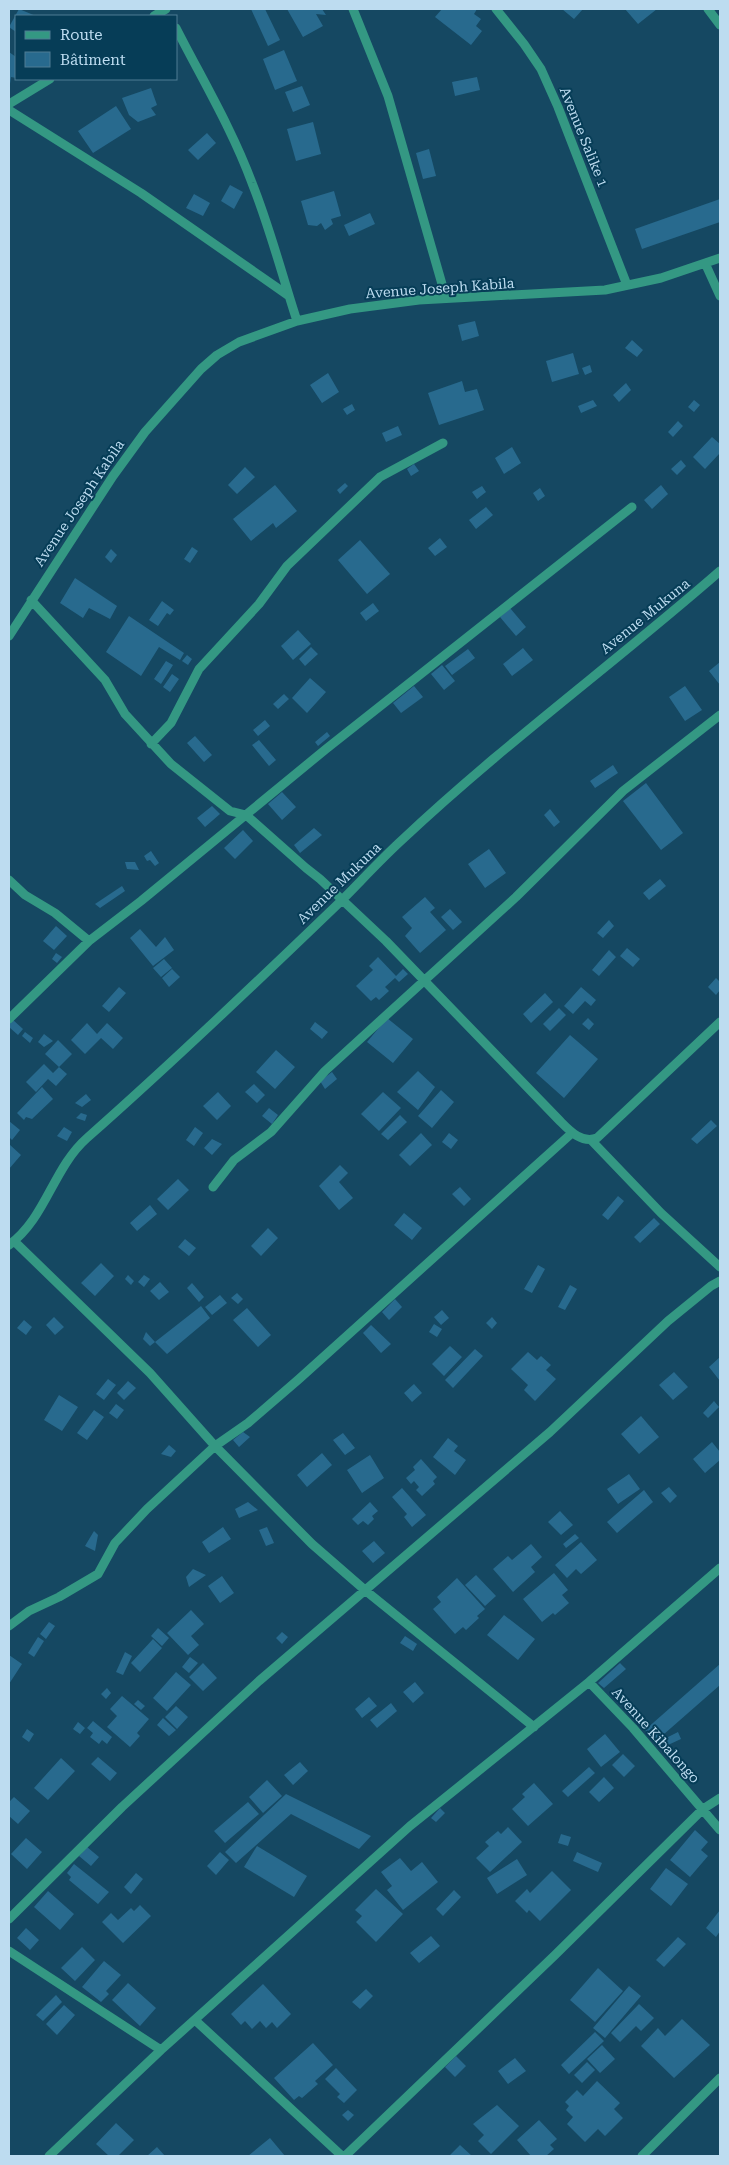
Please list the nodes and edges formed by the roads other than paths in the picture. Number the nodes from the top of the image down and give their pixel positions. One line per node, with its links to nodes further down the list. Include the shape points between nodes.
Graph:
1 (353, 9): 14 (street, via 388,96)
2 (496, 9): 11 (street, Avenue Salike 1, via 541,69)
3 (708, 9): 4 (street)
4 (720, 25)
5 (178, 32): 12 (street, via 252,181)
6 (48, 80): 7 (street)
7 (9, 104)
8 (9, 110): 12 (street, via 141,193)
9 (720, 258): 10 (street, Avenue Joseph Kabila)
10 (705, 263): 11 (street, Avenue Joseph Kabila); 13 (street)
11 (627, 285): 14 (street, Avenue Joseph Kabila, via 586,292)
12 (289, 296): 15 (street)
13 (720, 296)
14 (446, 298): 15 (street, Avenue Joseph Kabila, via 367,307)
15 (297, 321): 19 (street, Avenue Joseph Kabila, via 239,342 201,369 162,412 113,476)
16 (443, 443): 22 (street, via 380,477 287,566 259,604 199,669 171,723)
17 (632, 507): 23 (street)
18 (720, 571): 25 (street, Avenue Mukuna, via 469,780)
19 (30, 600): 20 (street, Avenue Joseph Kabila); 22 (street, via 105,680 125,714)
20 (9, 636)
21 (720, 715): 27 (street, via 623,791 558,857)
22 (151, 744): 23 (street, via 230,811)
23 (246, 815): 25 (street); 26 (street)
24 (9, 880): 26 (street)
25 (342, 900): 27 (street); 33 (street, Avenue Mukuna, via 84,1141 60,1170 40,1209)
26 (89, 941): 28 (street)
27 (424, 981): 30 (street); 32 (street, via 325,1071 271,1132 234,1160)
28 (9, 1019)
29 (720, 1022): 31 (street, via 605,1131)
30 (572, 1133): 31 (street); 36 (street, via 299,1379 248,1423)
31 (591, 1140): 34 (street, via 661,1213)
32 (213, 1187)
33 (11, 1243): 36 (street, via 44,1268 150,1373)
34 (720, 1267)
35 (720, 1281): 38 (street, via 668,1321 550,1432)
36 (215, 1446): 38 (street, via 312,1544); 39 (street, via 135,1520 110,1549 98,1574 29,1611)
37 (720, 1568): 40 (street)
38 (366, 1591): 41 (street); 45 (street, via 259,1680)
39 (9, 1626)
40 (589, 1682): 41 (street); 43 (street, Avenue Kibalongo)
41 (534, 1727): 47 (street, via 410,1826)
42 (720, 1798): 43 (street)
43 (704, 1809): 44 (street, Avenue Kibalongo); 51 (street)
44 (720, 1830)
45 (9, 1919)
46 (9, 1951): 48 (street)
47 (196, 2021): 48 (street); 51 (street)
48 (161, 2050): 50 (street)
49 (720, 2078): 52 (street)
50 (49, 2156)
51 (344, 2156)
52 (642, 2156)

